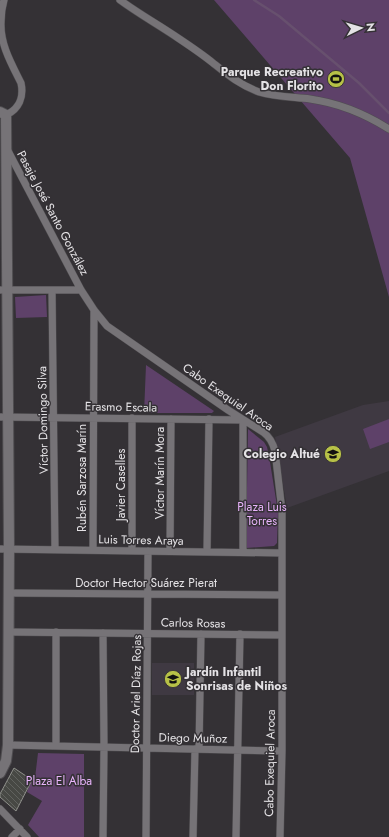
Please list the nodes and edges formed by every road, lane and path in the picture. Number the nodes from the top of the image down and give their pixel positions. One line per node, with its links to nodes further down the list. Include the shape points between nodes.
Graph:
1 (4, 0): 3 (street, via 0,23 3,42 21,83 22,94 17,107 10,113)
2 (120, 0): 4 (street, via 247,87 270,95 312,99 341,106 368,117)
3 (3, 114): 5 (street)
4 (389, 130)
5 (6, 147): 6 (street); 9 (street, Pasaje José Santo González)
6 (3, 163): 7 (street)
7 (4, 290): 8 (street); 11 (street)
8 (52, 290): 9 (street); 12 (street, Víctor Domingo Silva)
9 (81, 290): 10 (street, Cabo Exequiel Aroca)
10 (94, 310): 13 (street, Rubén Sarzosa Marín); 17 (street, Cabo Exequiel Aroca, via 110,329)
11 (4, 417): 12 (street, Erasmo Escala); 18 (street)
12 (54, 418): 13 (street, Erasmo Escala); 19 (street, Víctor Domingo Silva)
13 (94, 418): 14 (street, Erasmo Escala); 20 (street, Rubén Sarzosa Marín)
14 (132, 418): 15 (street, Erasmo Escala); 21 (street, Javier Caselles)
15 (171, 419): 16 (street, Erasmo Escala); 23 (street, Víctor Marín Mora)
16 (209, 419): 17 (street, Erasmo Escala); 24 (street)
17 (243, 420): 25 (street); 26 (street, Cabo Exequiel Aroca, via 267,435 274,447 282,511)
18 (5, 549): 19 (street, Luis Torres Araya); 27 (street)
19 (55, 550): 20 (street, Luis Torres Araya)
20 (93, 550): 21 (street, Luis Torres Araya)
21 (132, 551): 22 (street, Luis Torres Araya)
22 (148, 551): 23 (street, Luis Torres Araya); 28 (street, Doctor Ariel Díaz Rojas)
23 (170, 551): 24 (street, Luis Torres Araya)
24 (207, 552): 25 (street, Luis Torres Araya)
25 (243, 552): 26 (street, Luis Torres Araya)
26 (282, 553): 29 (street, Cabo Exequiel Aroca)
27 (9, 593): 28 (street, Doctor Hector Suárez Pierat); 30 (street)
28 (148, 594): 29 (street, Doctor Hector Suárez Pierat); 33 (street, Doctor Ariel Díaz Rojas)
29 (282, 595): 36 (street, Cabo Exequiel Aroca)
30 (9, 632): 31 (street, Carlos Rosas); 37 (street)
31 (56, 632): 32 (street, Carlos Rosas); 38 (street)
32 (103, 633): 33 (street, Carlos Rosas); 39 (street)
33 (148, 633): 34 (street, Carlos Rosas); 40 (street, Doctor Ariel Díaz Rojas)
34 (201, 634): 35 (street, Carlos Rosas); 41 (street)
35 (240, 634): 36 (street, Carlos Rosas); 42 (street)
36 (282, 635): 43 (street, Cabo Exequiel Aroca)
37 (8, 745): 38 (street, Diego Muñoz); 44 (street, via 6,761)
38 (56, 746): 39 (street, Diego Muñoz)
39 (104, 747): 40 (street, Diego Muñoz); 49 (street)
40 (146, 748): 41 (street, Diego Muñoz); 50 (street, Doctor Ariel Díaz Rojas)
41 (197, 749): 42 (street, Diego Muñoz); 51 (street)
42 (238, 750): 43 (street, Diego Muñoz); 52 (street)
43 (282, 751): 53 (street, Cabo Exequiel Aroca)
44 (0, 773)
45 (0, 809): 46 (street)
46 (20, 829): 47 (street); 48 (street)
47 (12, 837)
48 (27, 837)
49 (103, 837)
50 (146, 837)
51 (193, 837)
52 (236, 837)
53 (280, 837)

